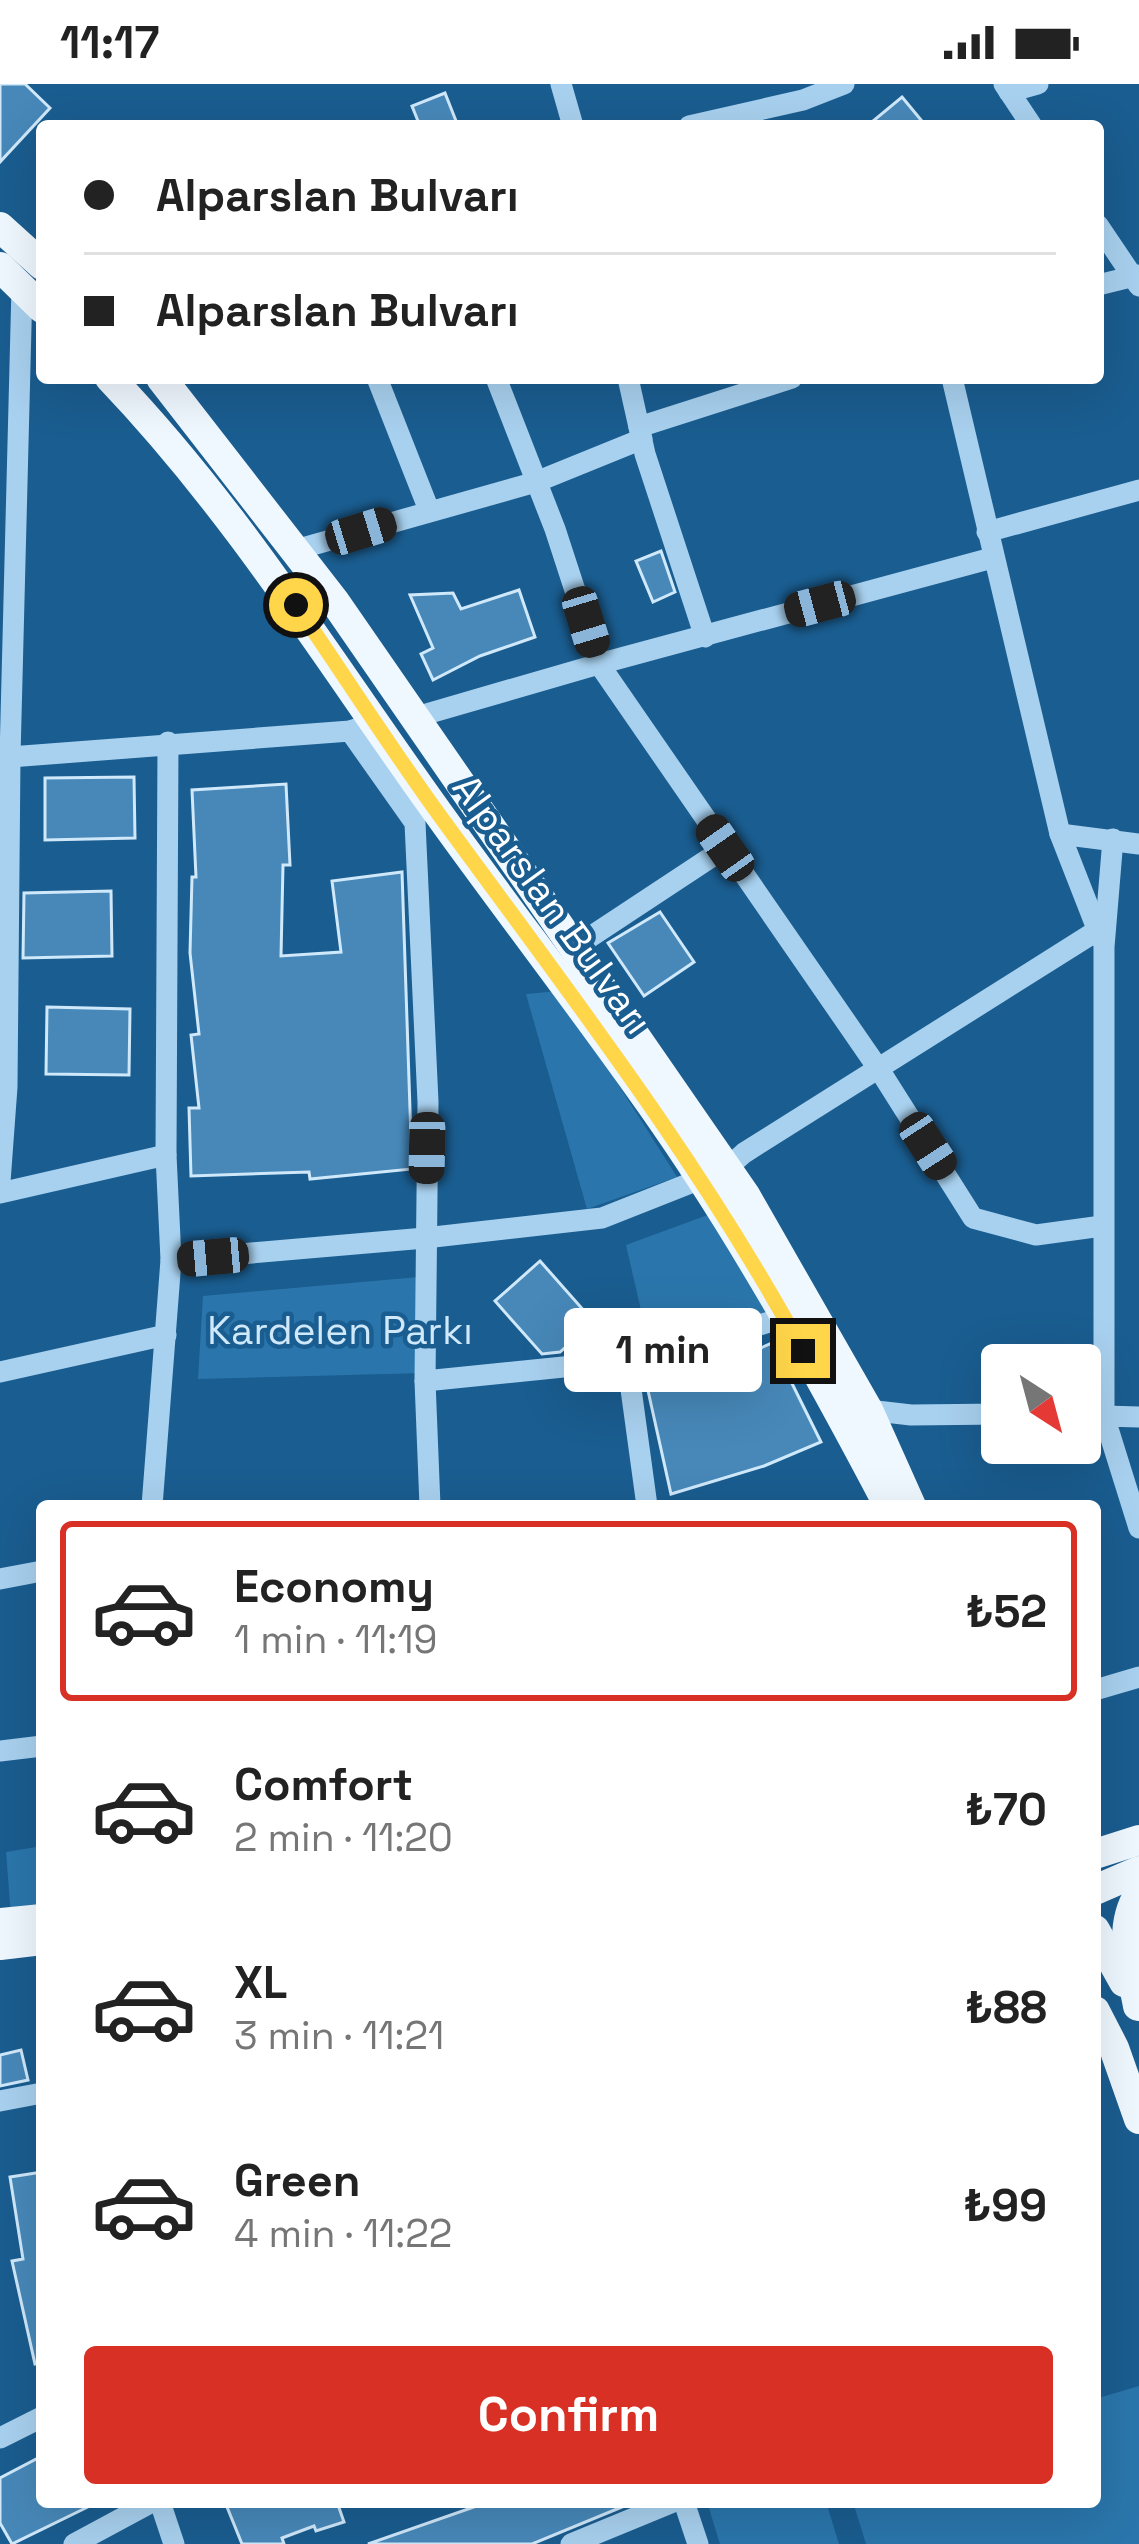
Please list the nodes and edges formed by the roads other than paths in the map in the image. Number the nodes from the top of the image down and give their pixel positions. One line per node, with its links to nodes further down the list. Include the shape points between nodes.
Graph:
1 (561, 84): 5 (street)
2 (844, 84): 6 (street)
3 (1038, 84): 4 (street)
4 (1007, 88): 7 (street)
5 (571, 120)
6 (745, 120)
7 (1028, 120)
8 (0, 227): 11 (main road)
9 (1104, 233): 10 (street)
10 (1137, 279): 12 (street)
11 (27, 282): 32 (street)
12 (1104, 284)
13 (116, 384): 30 (main road, Alparslan Bulvarı, via 268,566)
14 (171, 384): 25 (main road, Alparslan Bulvarı)
15 (378, 384): 23 (street)
16 (498, 384): 21 (street)
17 (629, 384): 20 (street)
18 (775, 384): 20 (street)
19 (953, 384): 24 (street)
20 (640, 433): 21 (street); 27 (street)
21 (536, 482): 23 (street); 28 (street)
22 (1139, 490): 24 (street)
23 (429, 510): 25 (street)
24 (987, 532): 26 (street)
25 (295, 550): 29 (main road, Alparslan Bulvarı)
26 (992, 558): 27 (street); 34 (street)
27 (705, 637): 28 (street)
28 (599, 664): 29 (street); 37 (street)
29 (416, 717): 39 (main road, Alparslan Bulvarı)
30 (363, 727): 31 (street); 33 (main road, Alparslan Bulvarı)
31 (168, 742): 32 (street); 42 (street)
32 (10, 757): 41 (street)
33 (425, 816): 43 (main road, Alparslan Bulvarı); 47 (street)
34 (1060, 834): 35 (street); 38 (street)
35 (1113, 839): 36 (street); 38 (street)
36 (1139, 844)
37 (725, 848): 39 (street); 40 (street)
38 (1101, 939): 40 (street); 46 (street)
39 (574, 946): 43 (main road, Alparslan Bulvarı)
40 (877, 1068): 43 (street); 46 (street, via 974,1218 1036,1235)
41 (4, 1086): 44 (street)
42 (166, 1155): 45 (street); 48 (street)
43 (714, 1174): 47 (street, via 602,1218); 49 (main road, Alparslan Bulvarı)
44 (0, 1182)
45 (0, 1193)
46 (1102, 1226): 57 (street)
47 (425, 1238): 48 (street); 53 (street)
48 (171, 1260): 50 (street)
49 (798, 1312): 51 (street); 54 (main road, Alparslan Bulvarı); 62 (main road, Alparslan Bulvarı)
50 (166, 1336): 52 (street); 59 (street)
51 (627, 1360): 53 (street); 61 (street)
52 (0, 1372)
53 (424, 1381): 60 (street)
54 (868, 1410): 55 (street); 63 (main road, Alparslan Bulvarı)
55 (981, 1414)
56 (1101, 1416): 57 (street)
57 (1104, 1416): 58 (street); 64 (street)
58 (1139, 1417)
59 (152, 1500)
60 (430, 1500)
61 (646, 1500)
62 (886, 1500)
63 (908, 1500)
64 (1139, 1528)
65 (36, 1571): 66 (street)
66 (0, 1579)
67 (1139, 1677): 68 (street)
68 (1101, 1688)
69 (36, 1747): 70 (street)
70 (0, 1751)
71 (1139, 1840): 72 (main road)
72 (1101, 1852)
73 (1139, 1871): 74 (main road)
74 (1101, 1887)
75 (1139, 1894): 81 (main road, via 1126,1930)
76 (36, 1919): 77 (main road)
77 (0, 1923)
78 (1101, 1940): 81 (main road)
79 (36, 1941): 80 (main road)
80 (0, 1945)
81 (1139, 2007)
82 (1101, 2023): 85 (main road)
83 (36, 2094): 84 (street)
84 (0, 2101)
85 (1139, 2119)
86 (36, 2420): 87 (street)
87 (0, 2438)
88 (144, 2508): 92 (street)
89 (159, 2508): 93 (street)
90 (658, 2508): 94 (street)
91 (686, 2508): 95 (street)
92 (74, 2544)
93 (174, 2544)
94 (571, 2544)
95 (698, 2544)

